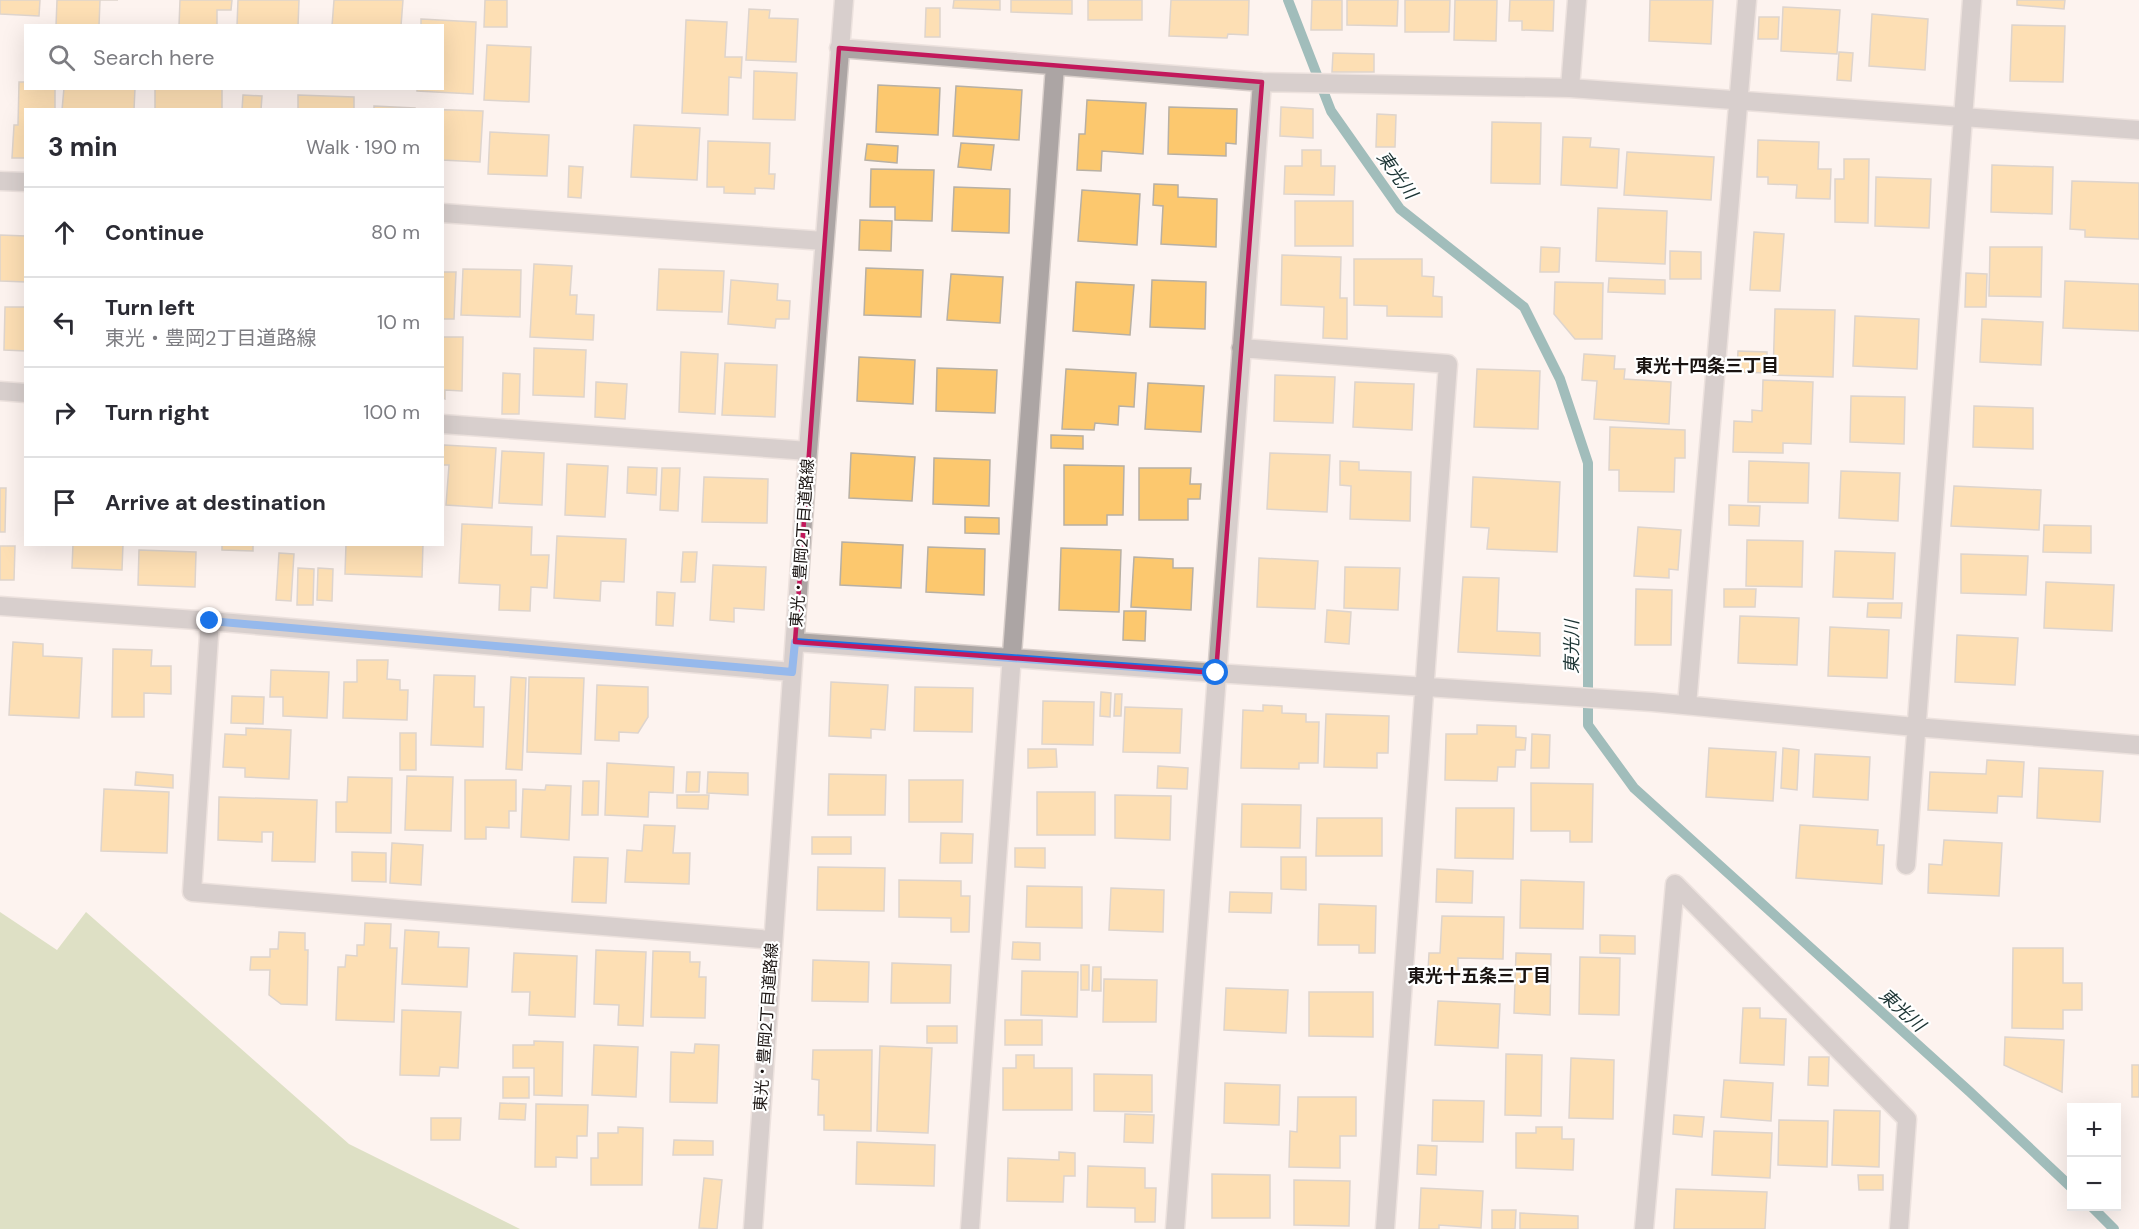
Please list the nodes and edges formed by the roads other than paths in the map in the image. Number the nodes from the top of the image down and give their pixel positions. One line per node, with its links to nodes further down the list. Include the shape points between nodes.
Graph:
1 (844, 0): 5 (street, 東光・豊岡2丁目道路線)
2 (1577, 0): 8 (street)
3 (1746, 0): 9 (street)
4 (1972, 0): 10 (street)
5 (839, 48): 6 (street); 15 (street, 東光・豊岡2丁目道路線)
6 (1055, 66): 7 (street); 24 (street)
7 (1262, 82): 8 (street); 16 (street)
8 (1570, 88): 9 (street)
9 (1738, 100): 10 (street); 28 (street)
10 (1963, 117): 11 (street); 29 (street)
11 (2139, 130)
12 (0, 181): 13 (street)
13 (24, 183)
14 (444, 213): 15 (street)
15 (824, 241): 20 (street, 東光・豊岡2丁目道路線)
16 (1241, 348): 26 (street); 27 (street, via 1448,363)
17 (0, 391): 18 (street)
18 (24, 393)
19 (444, 424): 20 (street)
20 (808, 451): 23 (street, 東光・豊岡2丁目道路線)
21 (0, 606): 22 (street)
22 (210, 621): 25 (street); 32 (street, via 192,892)
23 (795, 642): 24 (street); 25 (street, 東光・豊岡2丁目道路線)
24 (1012, 658): 26 (street); 34 (street)
25 (792, 672): 32 (street, 東光・豊岡2丁目道路線)
26 (1216, 673): 27 (street); 35 (street)
27 (1424, 687): 28 (street); 36 (street)
28 (1687, 705): 29 (street)
29 (1915, 727): 30 (street); 31 (street)
30 (2139, 745)
31 (1906, 865)
32 (772, 940): 33 (street, 東光・豊岡2丁目道路線)
33 (753, 1229)
34 (970, 1229)
35 (1174, 1229)
36 (1385, 1229)
37 (1644, 1229): 38 (street, via 1675,884 1907,1119)
38 (1899, 1229)

